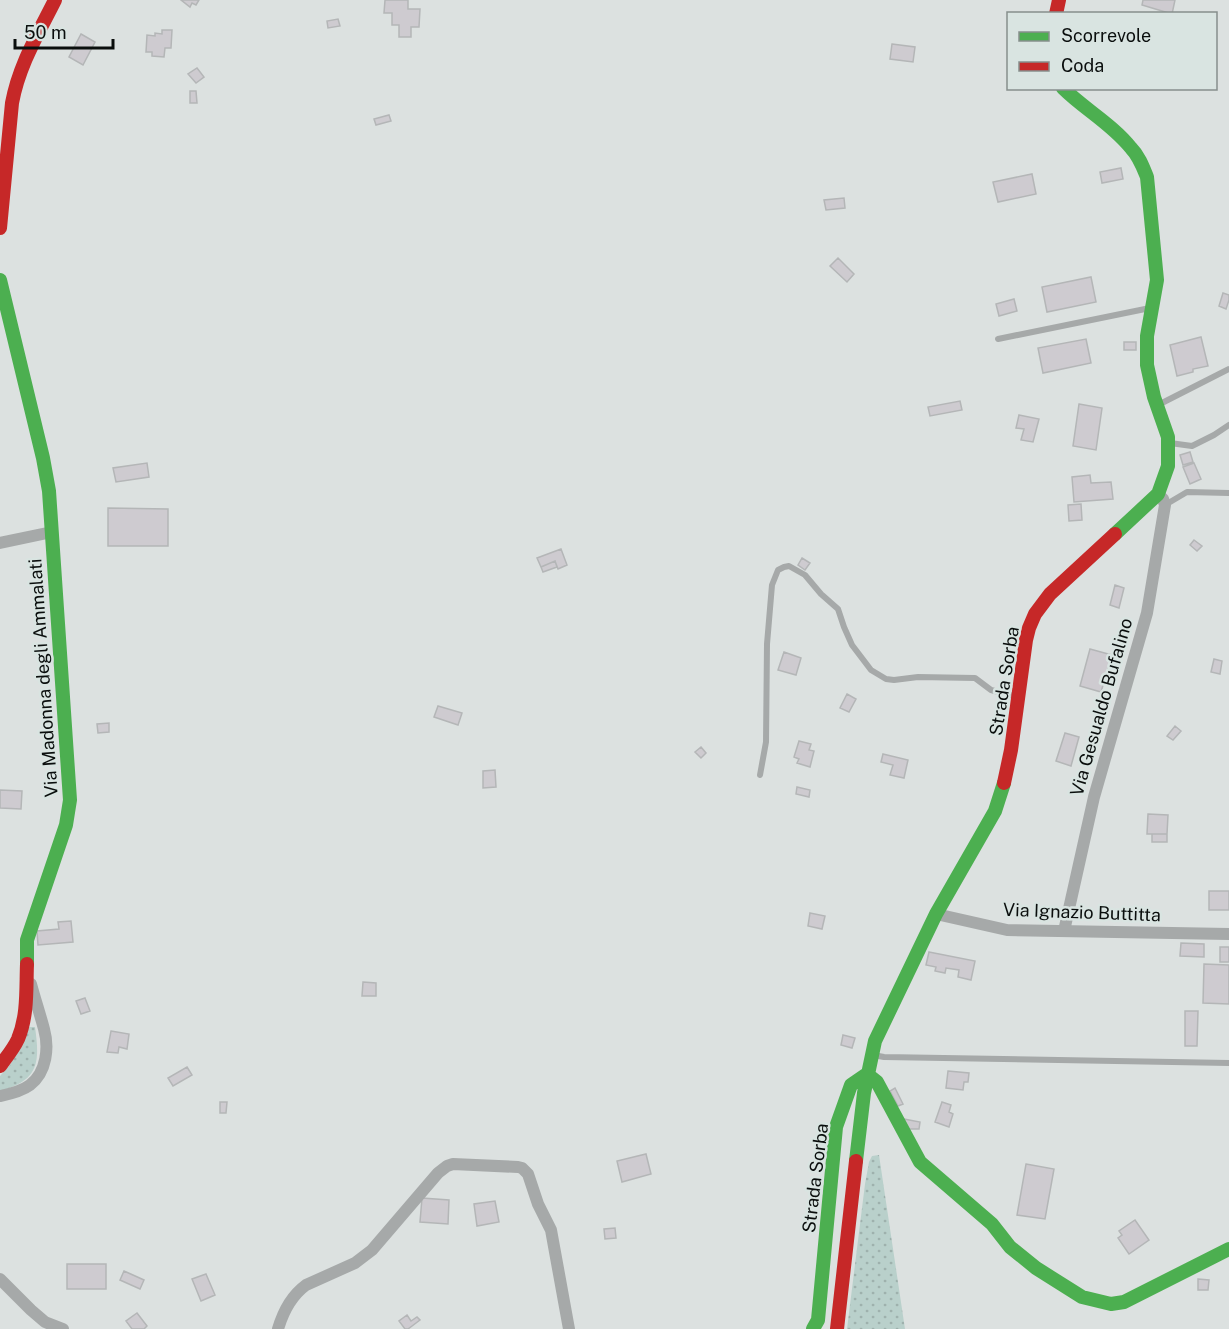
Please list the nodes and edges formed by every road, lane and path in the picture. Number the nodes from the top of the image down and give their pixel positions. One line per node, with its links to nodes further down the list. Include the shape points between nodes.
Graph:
1 (55, 0): 3 (street, via 19,74)
2 (1066, 90): 6 (street, Strada Sorba, via 1118,133 1144,168 1156,264)
3 (5, 132): 4 (street)
4 (0, 228)
5 (0, 280): 14 (street, Via Madonna degli Ammalati, via 43,458)
6 (1153, 307): 7 (lane); 9 (street, Strada Sorba, via 1146,356)
7 (998, 339)
8 (1229, 369): 9 (lane)
9 (1157, 405): 11 (street, Strada Sorba)
10 (1229, 425): 11 (lane, via 1192,446)
11 (1169, 443): 13 (street, Strada Sorba)
12 (1229, 494): 13 (lane, via 1186,492)
13 (1162, 499): 16 (street, Strada Sorba, via 1040,606 1026,640); 19 (street, Via Gesualdo Bufalino, via 1147,613 1094,797)
14 (52, 532): 15 (street); 21 (street, Via Madonna degli Ammalati, via 70,800 66,825 27,940)
15 (0, 543)
16 (1018, 698): 17 (lane, via 991,690 975,678 886,679 872,670 852,645 838,609 805,576 784,567 778,570 772,585 766,742); 18 (street, Strada Sorba, via 1011,750 995,811)
17 (760, 775)
18 (936, 914): 19 (street, Via Ignazio Buttitta, via 1007,930); 22 (street, Strada Sorba)
19 (1064, 931): 20 (street, Via Ignazio Buttitta)
20 (1229, 934)
21 (27, 965): 24 (street, Via Madonna degli Ammalati, via 26,1001 18,1039); 26 (street, via 45,1030 44,1064 30,1085)
22 (872, 1054): 23 (lane); 25 (street, Strada Sorba)
23 (1229, 1063)
24 (0, 1066)
25 (867, 1074): 27 (street, via 877,1082 920,1162 992,1224 1010,1247 1035,1268 1082,1297 1111,1304 1124,1302); 32 (street, Strada Sorba, via 851,1085 836,1127 818,1320); 33 (street)
26 (0, 1096)
27 (1229, 1249)
28 (0, 1280): 29 (street, via 45,1322)
29 (63, 1329)
30 (278, 1329): 31 (street, via 287,1306 300,1289 367,1254 438,1173 453,1164 518,1167 528,1174 551,1230)
31 (569, 1329)
32 (813, 1329)
33 (837, 1329)

